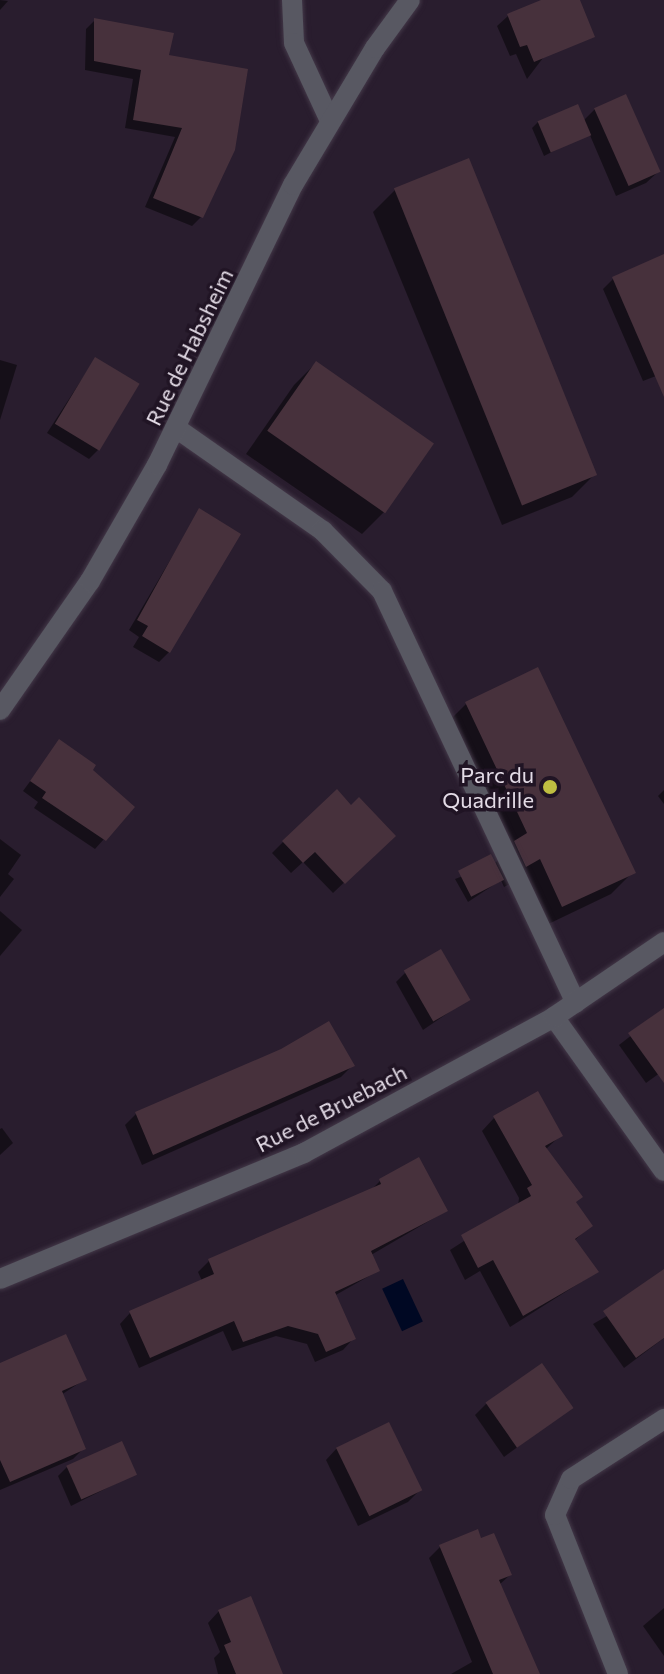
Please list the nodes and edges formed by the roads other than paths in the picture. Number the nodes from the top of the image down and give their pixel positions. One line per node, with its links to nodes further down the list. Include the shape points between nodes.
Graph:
1 (292, 0): 3 (street, via 294,43)
2 (410, 0): 3 (street, Rue de Habsheim)
3 (330, 121): 4 (street, Rue de Habsheim, via 293,185)
4 (176, 428): 5 (street, Rue de Habsheim, via 90,581); 7 (street, via 323,531 382,591)
5 (0, 710)
6 (664, 942): 7 (street, Rue de Bruebach)
7 (576, 1003): 8 (street, Rue de Bruebach)
8 (554, 1017): 9 (street); 10 (street, Rue de Bruebach, via 304,1153)
9 (664, 1171)
10 (0, 1279)
11 (664, 1419): 12 (street, via 571,1479 555,1515)
12 (618, 1674)

